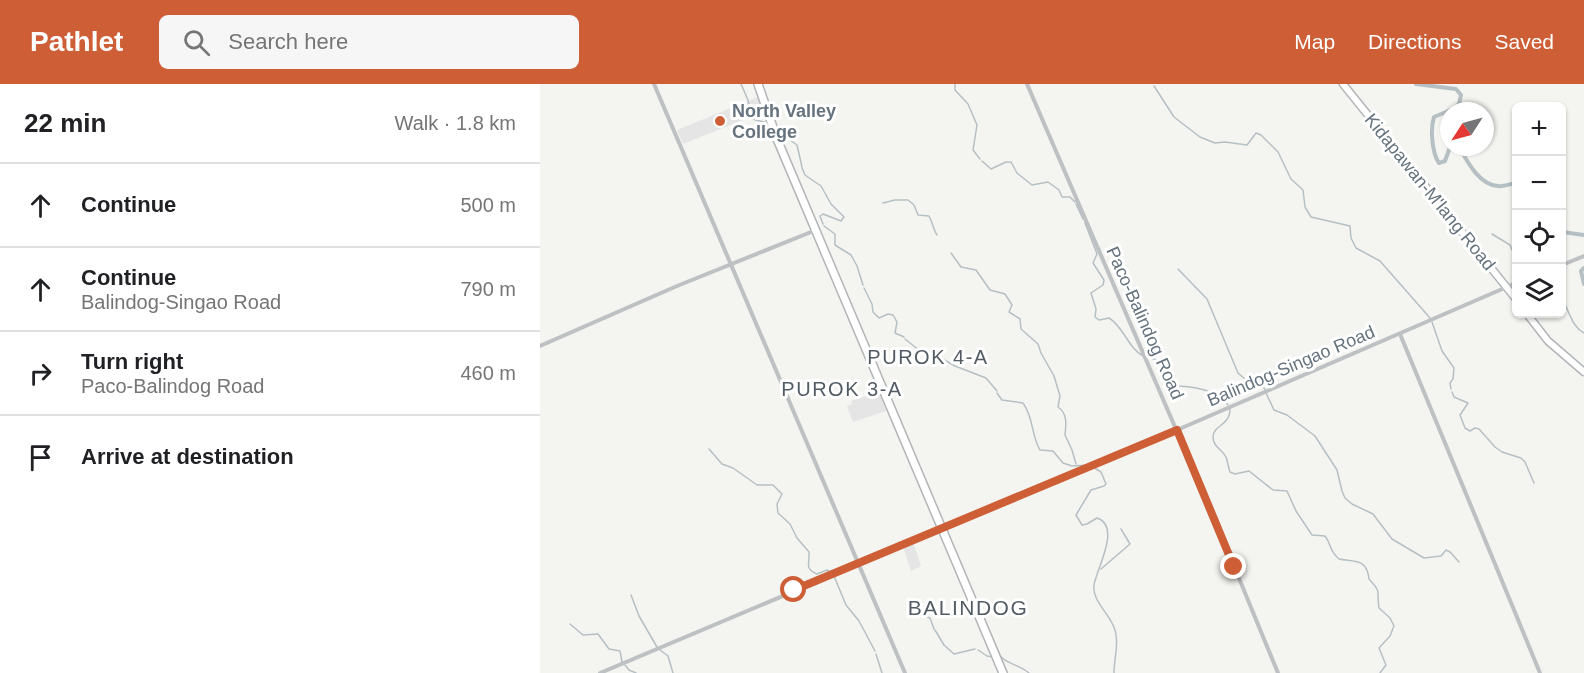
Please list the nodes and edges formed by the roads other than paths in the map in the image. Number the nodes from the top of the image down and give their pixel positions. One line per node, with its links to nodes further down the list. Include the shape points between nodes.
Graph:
1 (654, 84): 8 (street)
2 (758, 84): 5 (highway)
3 (1027, 84): 16 (street, Paco-Balindog Road)
4 (1343, 84): 10 (main road, Kidapawan-M'lang Road)
5 (816, 230): 8 (street); 17 (highway)
6 (1584, 256): 7 (street)
7 (1564, 264)
8 (731, 265): 14 (street); 18 (street)
9 (1512, 285): 10 (street, Balindog-Singao Road)
10 (1507, 287): 11 (main road, Kidapawan-M'lang Road); 13 (street, Balindog-Singao Road)
11 (1512, 294)
12 (1530, 318): 15 (main road, via 1548,341)
13 (1400, 334): 16 (street, Balindog-Singao Road); 23 (street)
14 (540, 346)
15 (1584, 372)
16 (1177, 430): 17 (street, Balindog-Singao Road); 22 (street, Paco-Balindog Road)
17 (942, 529): 18 (street, Balindog-Singao Road); 21 (highway)
18 (858, 564): 19 (street, Balindog-Singao Road); 20 (street)
19 (600, 673)
20 (905, 673)
21 (1003, 673)
22 (1278, 673)
23 (1540, 673)

